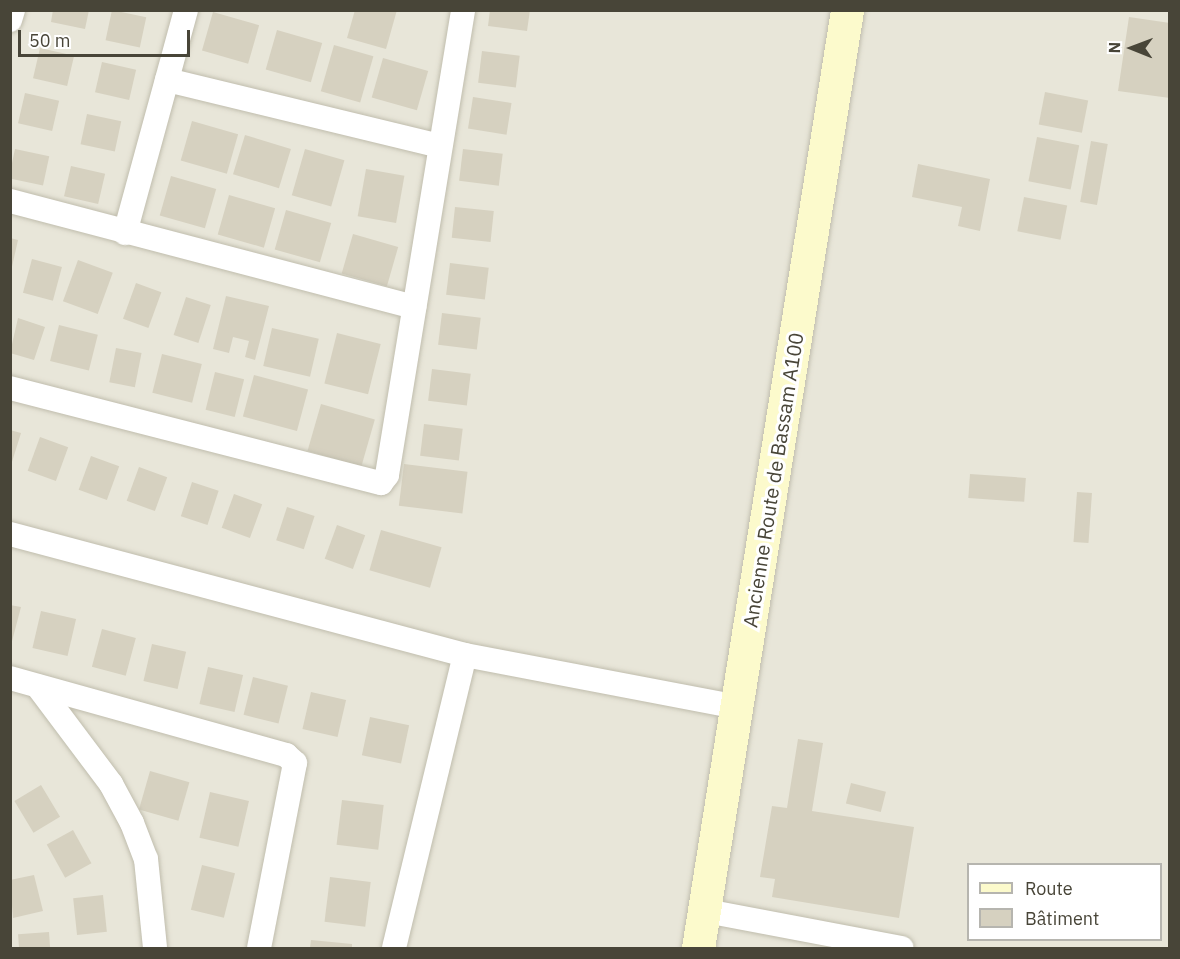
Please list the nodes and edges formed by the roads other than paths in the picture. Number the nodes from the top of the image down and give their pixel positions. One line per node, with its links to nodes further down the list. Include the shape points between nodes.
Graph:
1 (13, 10): 5 (street)
2 (186, 10): 6 (street)
3 (463, 10): 7 (street)
4 (847, 10): 16 (main road, Ancienne Route de Bassam A100)
5 (10, 20)
6 (167, 81): 7 (street); 9 (street)
7 (440, 146): 10 (street)
8 (10, 201): 9 (street)
9 (125, 232): 10 (street)
10 (414, 307): 11 (street, via 387,475 374,485)
11 (10, 388)
12 (10, 534): 13 (street)
13 (465, 655): 16 (street); 20 (street)
14 (10, 678): 15 (street)
15 (39, 688): 18 (street, via 111,784 132,823 146,859); 19 (street, via 286,755 295,763)
16 (737, 706): 17 (main road, Ancienne Route de Bassam A100)
17 (706, 911): 21 (main road, Ancienne Route de Bassam A100); 22 (street)
18 (155, 948)
19 (259, 948)
20 (394, 948)
21 (698, 948)
22 (902, 948)

